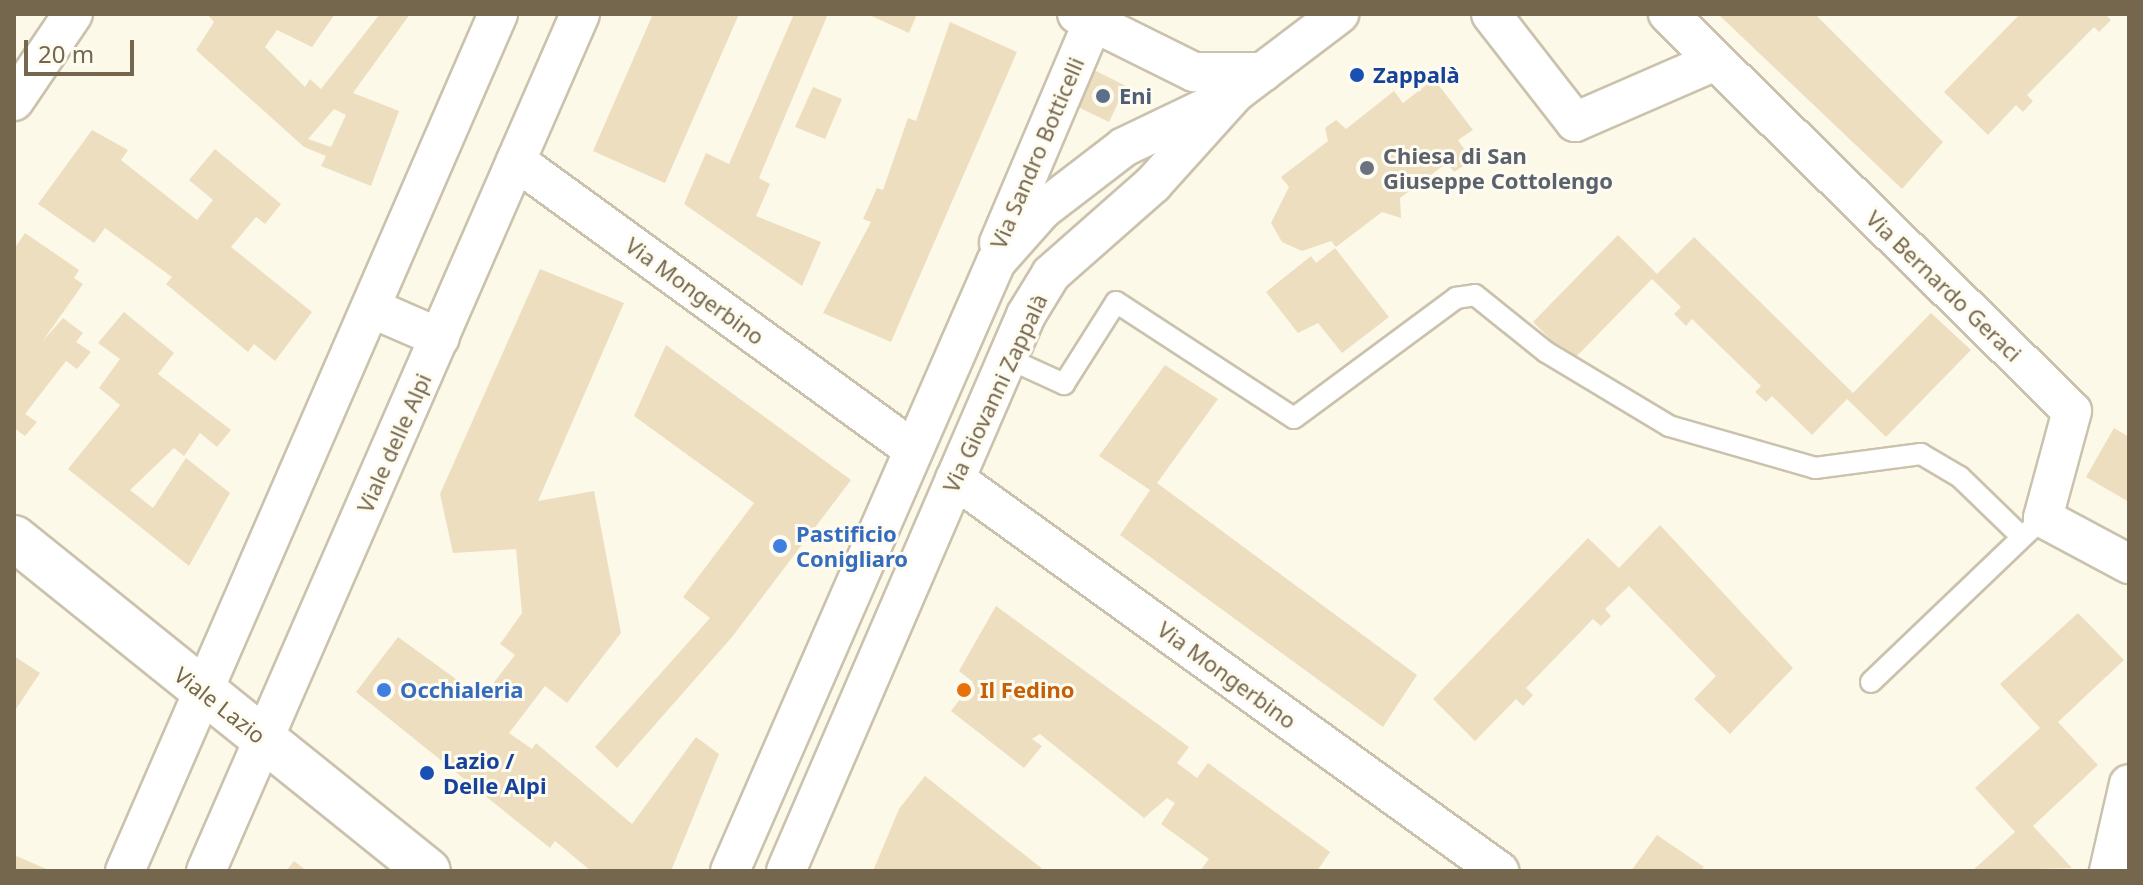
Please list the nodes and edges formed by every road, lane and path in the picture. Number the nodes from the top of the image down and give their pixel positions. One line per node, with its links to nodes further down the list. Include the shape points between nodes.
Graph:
1 (73, 14): 11 (street)
2 (498, 14): 17 (street)
3 (580, 14): 14 (street, Viale delle Alpi)
4 (1339, 14): 10 (street, Via Giovanni Zappalà)
5 (1491, 14): 9 (street, via 1575,122)
6 (1668, 14): 9 (street, Via Bernardo Geraci)
7 (1088, 17): 8 (street); 16 (street, Via Sandro Botticelli)
8 (1144, 49): 10 (street, via 1206,74); 12 (street)
9 (1715, 61): 22 (street, Via Bernardo Geraci, via 2072,411)
10 (1249, 83): 12 (street, Via Giovanni Zappalà)
11 (14, 101)
12 (1181, 136): 13 (street, Via Giovanni Zappalà); 15 (street, Via Giovanni Zappalà)
13 (1124, 147): 15 (street, via 1140,150 1152,165); 16 (street, Via Giovanni Zappalà, via 1042,210)
14 (516, 161): 18 (street, Viale delle Alpi); 20 (street, Via Mongerbino)
15 (1153, 184): 19 (street, Via Giovanni Zappalà, via 1051,274)
16 (978, 292): 20 (street, Via Giovanni Zappalà)
17 (371, 308): 18 (street); 26 (street)
18 (440, 338): 27 (street, Viale delle Alpi)
19 (1007, 358): 21 (street, Via Giovanni Zappalà); 22 (lane, via 1064,384 1116,302 1294,418 1456,298 1475,295 1546,352 1669,426 1815,468 1921,454)
20 (912, 449): 32 (street, Via Giovanni Zappalà)
21 (955, 479): 33 (street, Via Giovanni Zappalà); 34 (street, Via Mongerbino)
22 (2032, 527): 24 (street); 25 (lane)
23 (14, 538): 26 (street, Viale Lazio)
24 (2129, 564)
25 (1871, 682)
26 (203, 691): 27 (street, Viale Lazio); 29 (street)
27 (264, 740): 30 (street, Viale delle Alpi); 31 (street, Viale Lazio)
28 (2129, 784): 35 (street)
29 (125, 871)
30 (206, 871)
31 (428, 871)
32 (730, 871)
33 (786, 871)
34 (1499, 871)
35 (2109, 871)

